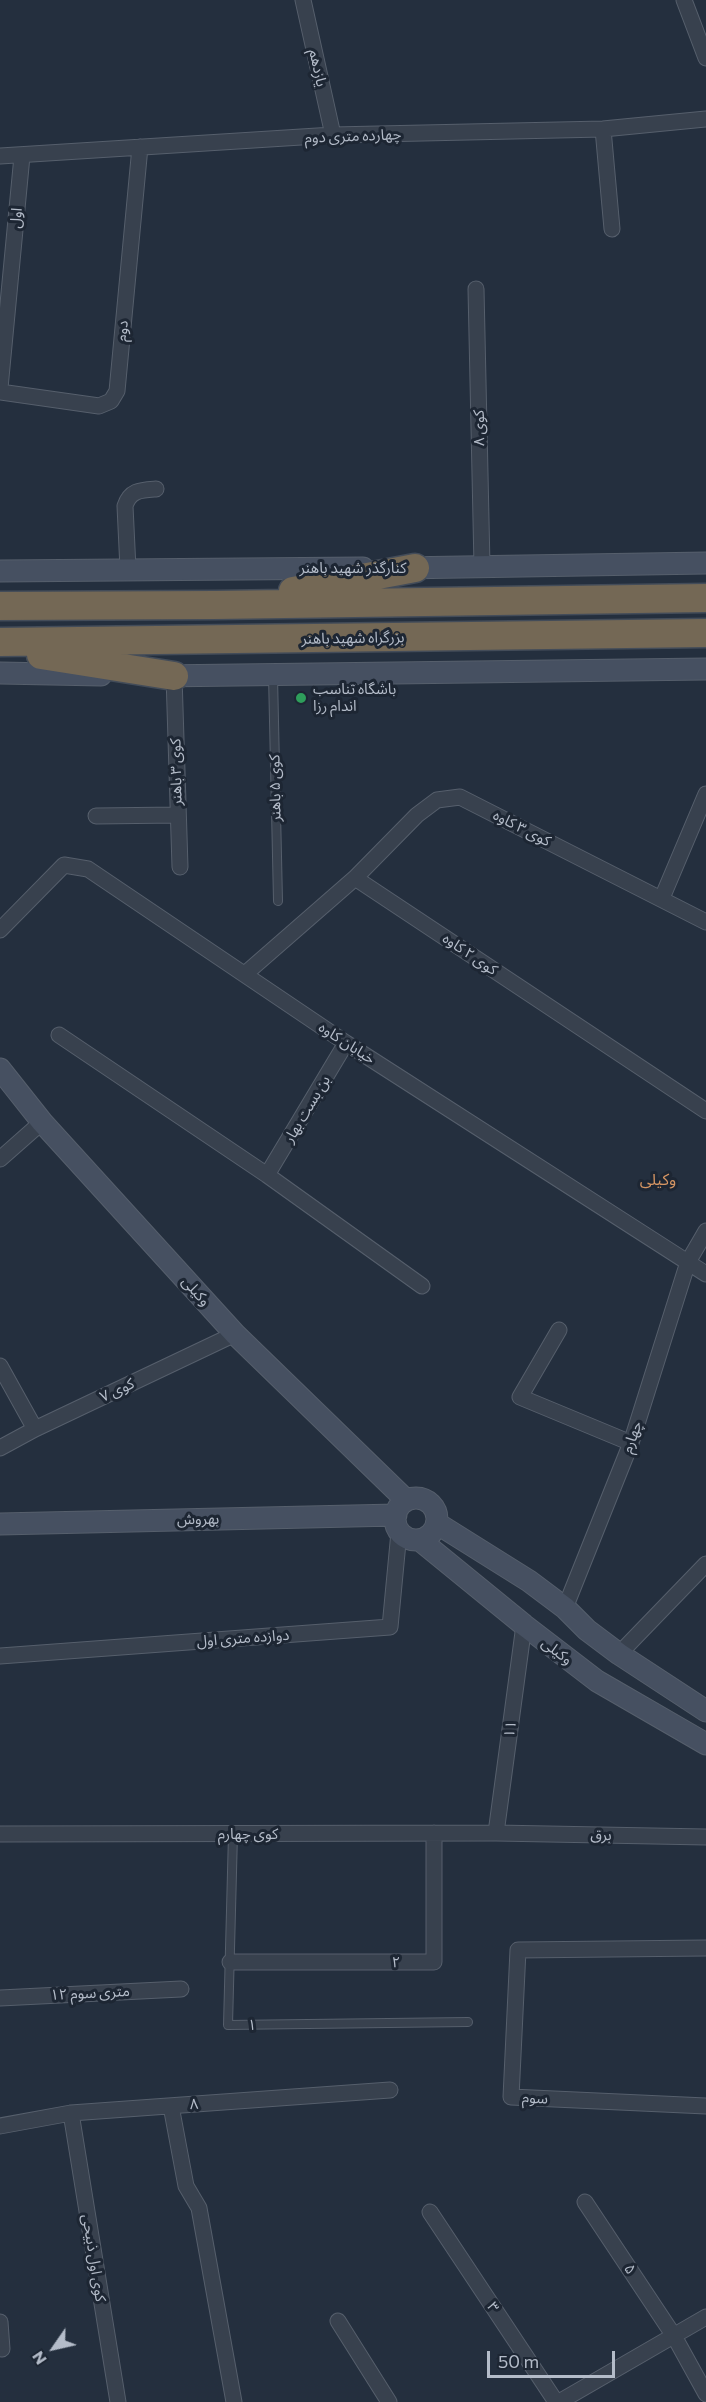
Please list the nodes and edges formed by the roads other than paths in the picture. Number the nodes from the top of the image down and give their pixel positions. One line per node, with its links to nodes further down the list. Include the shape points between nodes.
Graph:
1 (303, 0): 6 (street, یازدهم)
2 (684, 0): 3 (street)
3 (706, 58)
4 (706, 118): 5 (street, چهارده متری دوم)
5 (603, 129): 6 (street, چهارده متری دوم); 10 (street)
6 (333, 135): 7 (street, چهارده متری دوم)
7 (140, 147): 9 (street, چهارده متری دوم); 13 (street, دوم, via 117,391 111,401 99,406)
8 (0, 156): 9 (street, چهارده متری دوم)
9 (22, 156): 12 (street, اول)
10 (612, 229)
11 (476, 289): 16 (street, کوی ۸)
12 (0, 388)
13 (0, 392)
14 (156, 489): 18 (street, via 137,491 128,498)
15 (706, 563): 16 (street, کنارگذر شهید باهنر)
16 (482, 566): 17 (street, کنارگذر شهید باهنر)
17 (415, 568): 18 (street, کنارگذر شهید باهنر); 21 (highway)
18 (128, 569): 19 (street, کنارگذر شهید باهنر)
19 (0, 571)
20 (706, 598): 21 (highway)
21 (215, 605): 22 (highway)
22 (0, 606)
23 (706, 633): 24 (highway, بزرگراه شهید باهنر)
24 (0, 642)
25 (0, 649): 29 (highway)
26 (706, 669): 28 (street)
27 (0, 673): 29 (street)
28 (273, 675): 29 (street); 36 (lane, کوی ۵ باهنر)
29 (174, 676): 31 (street, کوی ۳ باهنر)
30 (706, 794): 35 (street)
31 (177, 815): 32 (street); 33 (street, کوی ۳ باهنر)
32 (96, 816)
33 (180, 867)
34 (355, 878): 35 (street, کوی ۳ کاوه, via 417,815 437,800 460,797); 39 (street); 43 (street, کوی ۲ کاوه)
35 (662, 898): 37 (street, کوی ۳ کاوه)
36 (278, 901)
37 (706, 922)
38 (0, 930): 39 (street, خیابان کاوه, via 64,865 88,869)
39 (245, 975): 41 (street, خیابان کاوه)
40 (58, 1035): 46 (street)
41 (346, 1043): 46 (street, بن بست بهار); 48 (street, خیابان کاوه)
42 (0, 1069): 44 (street, وکیلی)
43 (706, 1111)
44 (42, 1122): 45 (street); 52 (street, وکیلی)
45 (0, 1159)
46 (267, 1175): 50 (street)
47 (706, 1231): 48 (street, چهارم)
48 (688, 1262): 49 (street, خیابان کاوه); 55 (street, چهارم)
49 (706, 1274)
50 (422, 1286)
51 (559, 1330): 55 (street, via 520,1397)
52 (236, 1334): 54 (street, کوی ۷); 57 (street, وکیلی)
53 (0, 1366): 54 (street)
54 (35, 1429): 56 (street, کوی ۷)
55 (631, 1443): 62 (street, چهارم)
56 (0, 1448)
57 (400, 1516): 58 (street, بهروش); 59 (street, via 418,1497 430,1501 437,1511); 60 (street, via 409,1540); 65 (street, دوازده متری اول, via 390,1627)
58 (0, 1524)
59 (438, 1524): 60 (street, via 432,1535); 62 (street)
60 (421, 1541): 63 (street, وکیلی)
61 (706, 1564): 64 (street)
62 (565, 1608): 64 (street)
63 (524, 1625): 67 (street, وکیلی, via 597,1681); 69 (street, ۱۱)
64 (619, 1654): 66 (street)
65 (0, 1656)
66 (706, 1711)
67 (706, 1744)
68 (434, 1833): 69 (street, کوی چهارم); 71 (street, کوی چهارم); 74 (street, ۲, via 434,1962)
69 (496, 1833): 72 (street, برق)
70 (0, 1834): 71 (street, کوی چهارم)
71 (233, 1834): 74 (lane, ۱)
72 (706, 1837)
73 (706, 1948): 80 (street, سوم, via 518,1950 511,2097)
74 (230, 1962): 77 (lane, ۱, via 228,2025)
75 (181, 1989): 76 (street, ۱۲ متری سوم)
76 (0, 1998)
77 (468, 2022)
78 (390, 2090): 79 (street, ۸)
79 (171, 2106): 81 (street, ۸); 92 (street, via 186,2187 199,2208)
80 (706, 2106)
81 (71, 2113): 82 (street, ۸); 91 (street, کوی اول ذبیحی)
82 (0, 2126)
83 (585, 2202): 88 (street, ۵)
84 (430, 2212): 94 (street, ۳)
85 (706, 2317): 88 (street)
86 (338, 2321): 93 (street)
87 (0, 2322): 89 (street)
88 (674, 2336): 90 (street, ۵); 94 (street)
89 (2, 2349)
90 (706, 2394)
91 (118, 2402)
92 (234, 2402)
93 (389, 2402)
94 (558, 2402)

